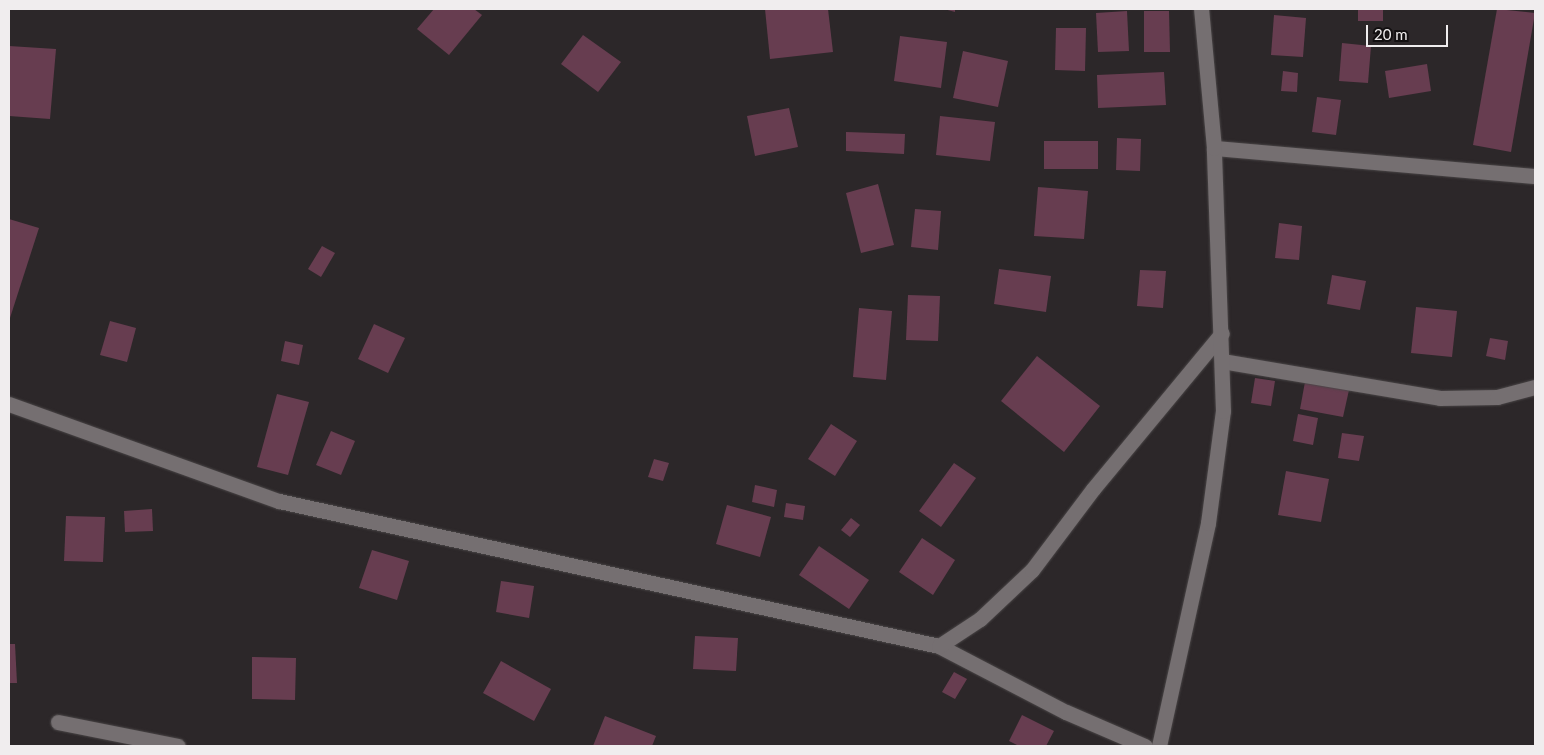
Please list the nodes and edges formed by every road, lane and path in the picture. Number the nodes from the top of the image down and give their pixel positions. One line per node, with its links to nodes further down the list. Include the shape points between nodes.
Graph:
1 (1200, 9): 2 (street)
2 (1214, 148): 3 (street); 4 (street)
3 (1535, 176)
4 (1222, 333): 5 (street); 8 (street, via 1093,489 1032,570 980,619)
5 (1222, 361): 6 (street, via 1440,398 1497,397); 12 (street, via 1223,411 1208,523)
6 (1535, 387)
7 (9, 404): 8 (street, via 279,500)
8 (939, 646): 11 (street, via 1066,712)
9 (58, 722): 10 (street)
10 (178, 746)
11 (1145, 746)
12 (1159, 746)

